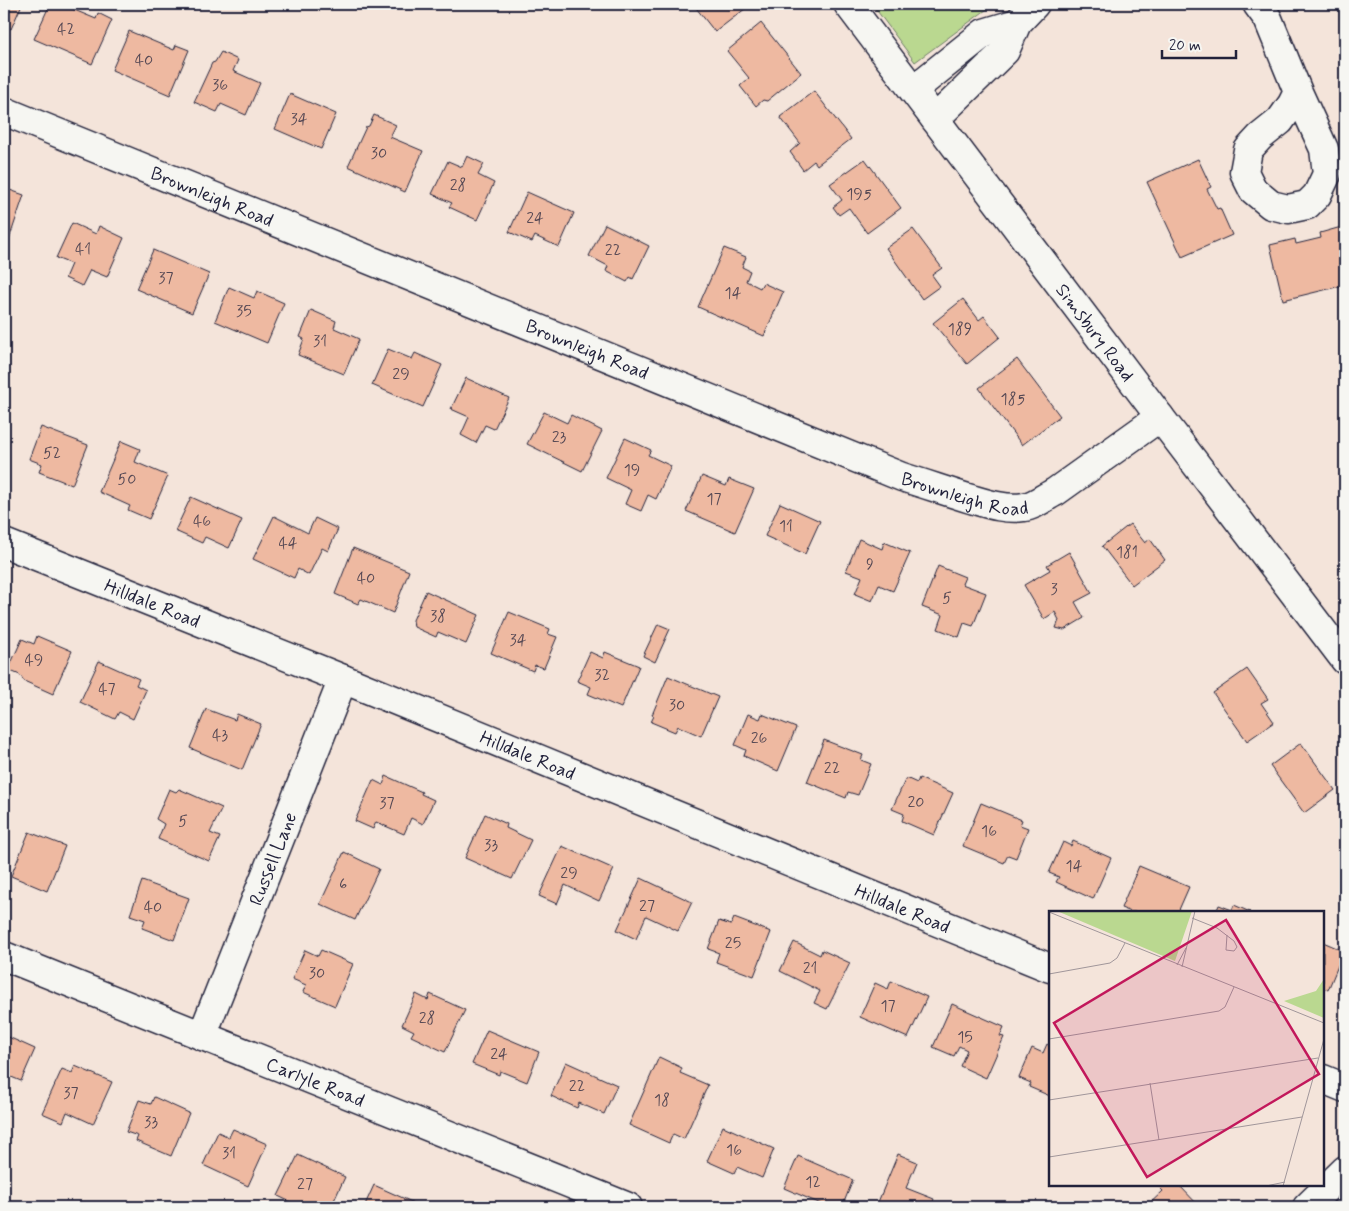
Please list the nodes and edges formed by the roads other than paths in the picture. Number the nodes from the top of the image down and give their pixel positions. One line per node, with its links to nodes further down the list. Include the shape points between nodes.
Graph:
1 (848, 4): 4 (street, Simsbury Road)
2 (1257, 4): 5 (street, via 1268,19)
3 (1026, 13): 4 (street, via 984,33); 7 (street, via 1004,51)
4 (913, 90): 7 (street, Simsbury Road)
5 (1298, 92)
6 (4, 111): 8 (street, Brownleigh Road, via 902,476 991,504 1025,507 1039,501)
7 (935, 119): 8 (street, Simsbury Road)
8 (1160, 417): 10 (street, Simsbury Road)
9 (4, 543): 11 (street, Hilldale Road)
10 (1345, 660)
11 (343, 679): 13 (street, Hilldale Road); 14 (street, Russell Lane)
12 (4, 956): 14 (street, Carlyle Road)
13 (1049, 968)
14 (202, 1036): 18 (street, Carlyle Road)
15 (1324, 1079): 16 (street)
16 (1345, 1088)
17 (1345, 1170): 19 (street)
18 (628, 1207)
19 (1307, 1207)

